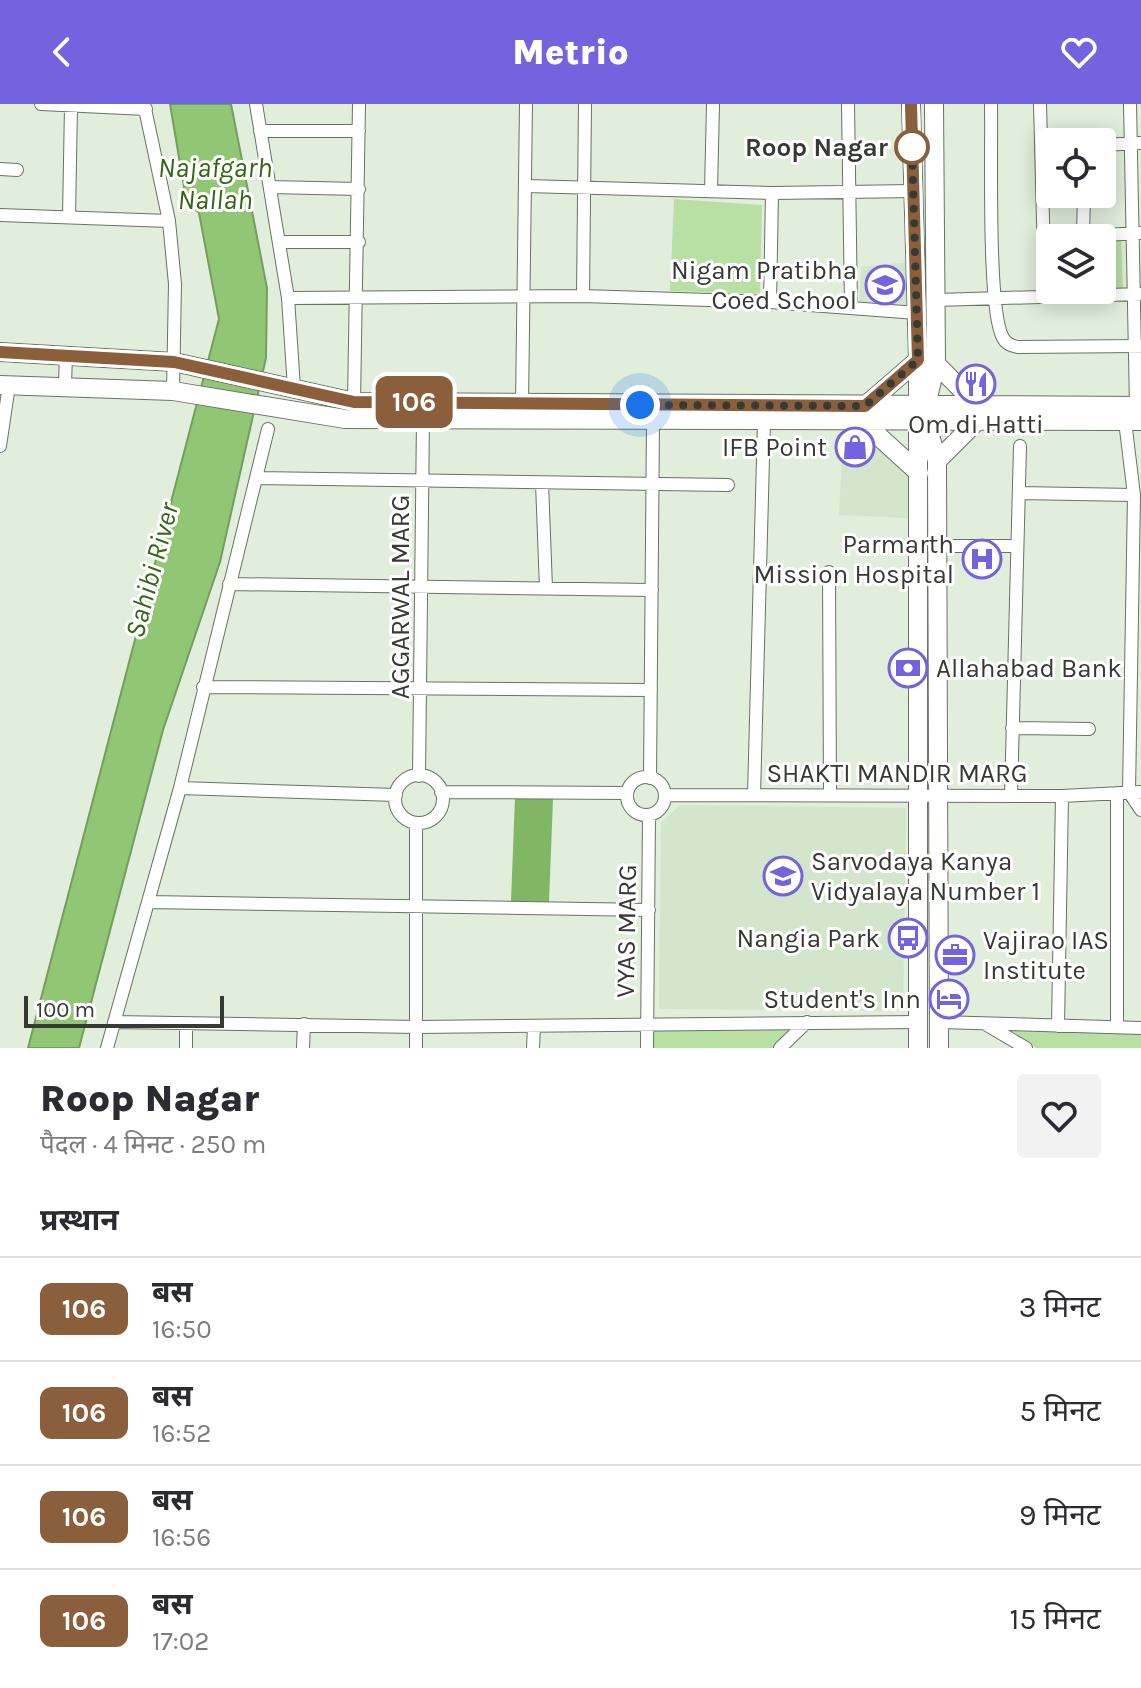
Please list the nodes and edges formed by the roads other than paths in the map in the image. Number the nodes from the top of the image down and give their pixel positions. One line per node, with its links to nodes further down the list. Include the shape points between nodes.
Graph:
1 (41, 104): 13 (street)
2 (256, 104): 16 (street)
3 (359, 104): 17 (street)
4 (526, 104): 22 (street)
5 (585, 104): 23 (street)
6 (713, 104): 26 (street)
7 (848, 104): 27 (street)
8 (911, 104): 28 (main road)
9 (934, 104): 45 (main road)
10 (991, 104): 44 (street)
11 (1040, 104): 15 (street)
12 (1130, 104): 18 (street)
13 (71, 106): 14 (street); 31 (street)
14 (145, 107): 32 (street)
15 (1043, 128)
16 (260, 131): 17 (street); 24 (street)
17 (359, 131): 25 (street)
18 (1136, 143): 19 (street); 33 (street)
19 (1116, 144)
20 (0, 169): 21 (street)
21 (17, 170)
22 (527, 186): 23 (street); 39 (street)
23 (585, 186): 26 (street); 40 (street)
24 (270, 187): 25 (street); 35 (street)
25 (359, 189): 36 (street)
26 (711, 191): 29 (street)
27 (849, 191): 28 (street); 29 (street); 47 (street)
28 (914, 191): 48 (main road)
29 (772, 193): 46 (street)
30 (0, 215): 31 (street)
31 (69, 217): 32 (street)
32 (169, 221): 52 (street)
33 (1137, 233): 34 (street); 37 (street)
34 (1116, 234)
35 (279, 242): 36 (street); 43 (street)
36 (359, 242): 41 (street)
37 (1138, 294): 38 (street); 49 (street)
38 (1116, 295)
39 (522, 296): 40 (street); 41 (street); 59 (street)
40 (583, 296): 46 (street)
41 (359, 297): 43 (street); 58 (street)
42 (1036, 297): 44 (street)
43 (288, 298): 56 (street)
44 (995, 298): 45 (street); 49 (street, via 1002,336 1013,346)
45 (936, 300): 53 (main road)
46 (770, 302): 47 (street)
47 (851, 308): 48 (street)
48 (917, 313): 53 (main road)
49 (1138, 346): 60 (street)
50 (0, 352): 51 (main road)
51 (66, 354): 52 (main road); 55 (street)
52 (174, 362): 56 (main road); 57 (street)
53 (927, 362): 61 (main road); 62 (main road); 63 (main road)
54 (5, 385): 55 (main road); 68 (street)
55 (65, 385): 57 (main road)
56 (287, 387): 58 (main road)
57 (173, 391): 64 (main road, via 345,419)
58 (354, 402): 59 (main road)
59 (522, 404): 61 (main road)
60 (1136, 413): 63 (main road); 78 (street)
61 (864, 414): 62 (main road); 66 (main road); 71 (main road)
62 (922, 414): 63 (main road); 70 (main road); 71 (main road)
63 (977, 414): 70 (main road)
64 (423, 419): 65 (main road); 73 (street, AGGARWAL MARG)
65 (653, 421): 66 (main road); 75 (street)
66 (764, 421): 101 (street)
67 (268, 429): 72 (street)
68 (0, 446)
69 (1020, 446): 77 (street)
70 (937, 461): 79 (main road)
71 (919, 473): 102 (main road)
72 (256, 478): 73 (street); 82 (street)
73 (423, 478): 74 (street); 84 (street, AGGARWAL MARG)
74 (542, 483): 75 (street); 83 (street)
75 (653, 485): 76 (street); 85 (street)
76 (728, 485)
77 (1019, 493): 78 (street); 80 (street)
78 (1134, 495): 86 (street)
79 (939, 546): 80 (street); 102 (main road)
80 (1017, 546): 90 (street)
81 (829, 572): 98 (street)
82 (229, 584): 84 (street); 87 (street)
83 (546, 588): 84 (street); 85 (street)
84 (421, 589): 88 (street, AGGARWAL MARG)
85 (652, 590): 89 (street)
86 (1136, 599): 96 (street)
87 (203, 687): 88 (street); 94 (street)
88 (422, 688): 89 (street); 92 (street, AGGARWAL MARG)
89 (651, 690): 93 (street)
90 (1012, 728): 91 (street); 103 (street)
91 (1089, 729)
92 (419, 776): 95 (street, via 430,778); 99 (street, via 404,781)
93 (650, 778): 97 (street, via 634,782); 100 (street)
94 (180, 788): 99 (street); 108 (street)
95 (441, 792): 97 (street); 107 (street, via 440,810)
96 (1129, 792): 104 (street, SHAKTI MANDIR MARG); 105 (street); 122 (street)
97 (626, 793): 106 (street, via 632,809)
98 (830, 794): 101 (street, SHAKTI MANDIR MARG); 102 (street, SHAKTI MANDIR MARG)
99 (396, 795): 107 (street, via 400,814)
100 (665, 795): 101 (street, SHAKTI MANDIR MARG); 106 (street, via 662,806)
101 (754, 795)
102 (929, 795): 103 (street, SHAKTI MANDIR MARG); 113 (main road); 114 (main road)
103 (1011, 796): 104 (street, SHAKTI MANDIR MARG)
104 (1062, 796): 120 (street)
105 (1141, 810)
106 (649, 815): 110 (street, VYAS MARG)
107 (416, 823): 109 (street)
108 (148, 902): 109 (street); 111 (street)
109 (419, 906): 110 (street); 121 (street)
110 (649, 910): 119 (street, VYAS MARG)
111 (114, 1022): 115 (street); 124 (street)
112 (807, 1022): 113 (street); 119 (street); 130 (street)
113 (919, 1022): 131 (main road)
114 (939, 1022): 117 (street); 132 (main road)
115 (186, 1024): 116 (street); 125 (street)
116 (304, 1024): 121 (street); 126 (street)
117 (986, 1024): 120 (street); 133 (street)
118 (534, 1026): 119 (street); 121 (street); 128 (street)
119 (647, 1026): 129 (street, VYAS MARG)
120 (1058, 1026): 122 (street)
121 (417, 1027): 127 (street)
122 (1117, 1027): 123 (street)
123 (1141, 1028)
124 (107, 1048)
125 (186, 1048)
126 (303, 1048)
127 (416, 1048)
128 (533, 1048)
129 (647, 1048)
130 (780, 1048)
131 (918, 1048)
132 (939, 1048)
133 (1026, 1048)

